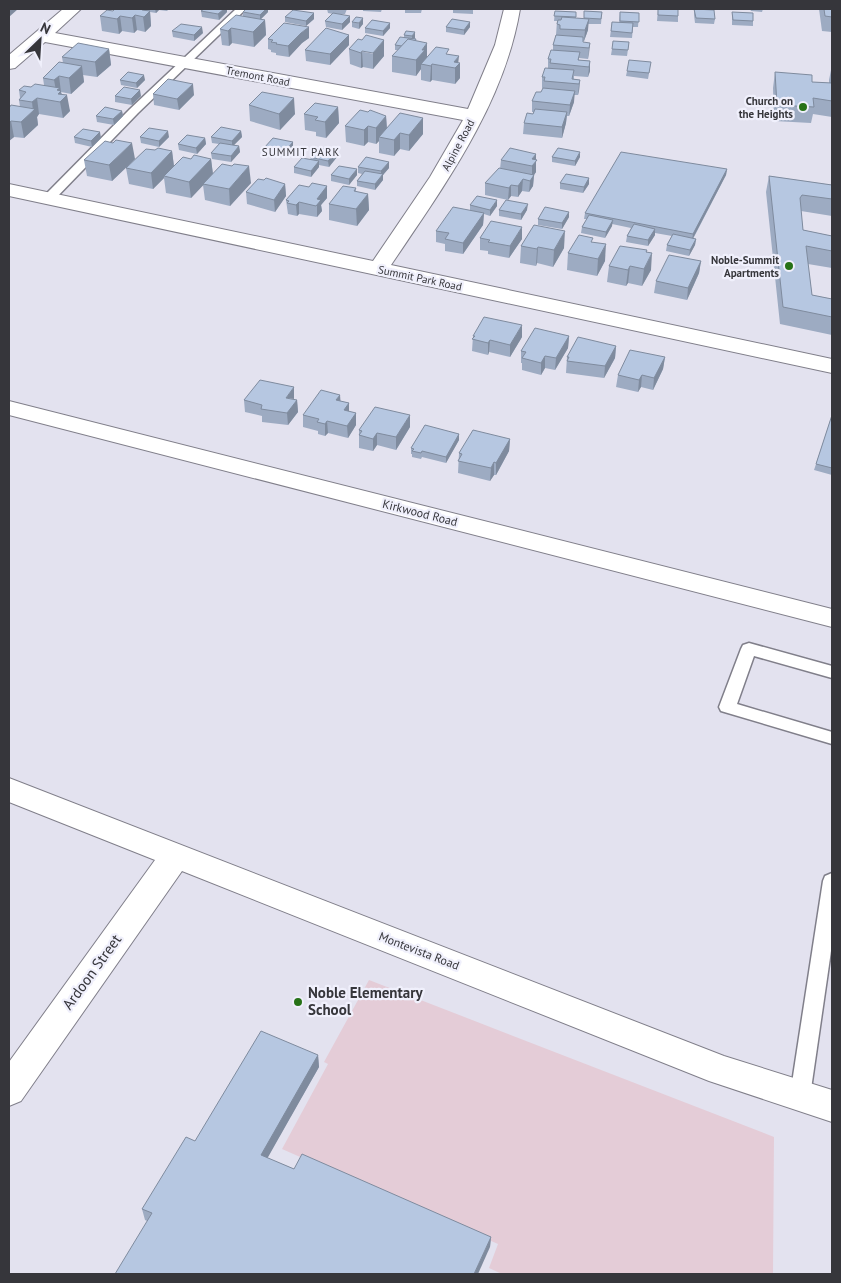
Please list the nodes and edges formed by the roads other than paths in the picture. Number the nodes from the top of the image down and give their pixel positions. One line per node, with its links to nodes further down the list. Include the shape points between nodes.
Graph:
1 (72, 9): 4 (street)
2 (241, 9): 5 (lane)
3 (512, 9): 7 (street, Alpine Road, via 492,76)
4 (41, 36): 5 (street, Tremont Road); 6 (street)
5 (185, 63): 7 (street, Tremont Road); 9 (lane)
6 (9, 64)
7 (474, 116): 10 (street, Alpine Road, via 443,174)
8 (9, 190): 9 (street, Summit Park Road)
9 (48, 198): 10 (street, Summit Park Road)
10 (378, 269): 11 (street, Summit Park Road)
11 (832, 366)
12 (9, 408): 13 (street, Kirkwood Road)
13 (832, 618)
14 (832, 672): 15 (lane, via 749,649 727,707)
15 (832, 738)
16 (9, 790): 17 (street, Montevista Road)
17 (176, 855): 19 (street, Ardoon Street); 20 (street, Montevista Road, via 721,1070)
18 (832, 881): 20 (lane)
19 (9, 1090)
20 (800, 1096): 21 (street, Montevista Road)
21 (832, 1106)

